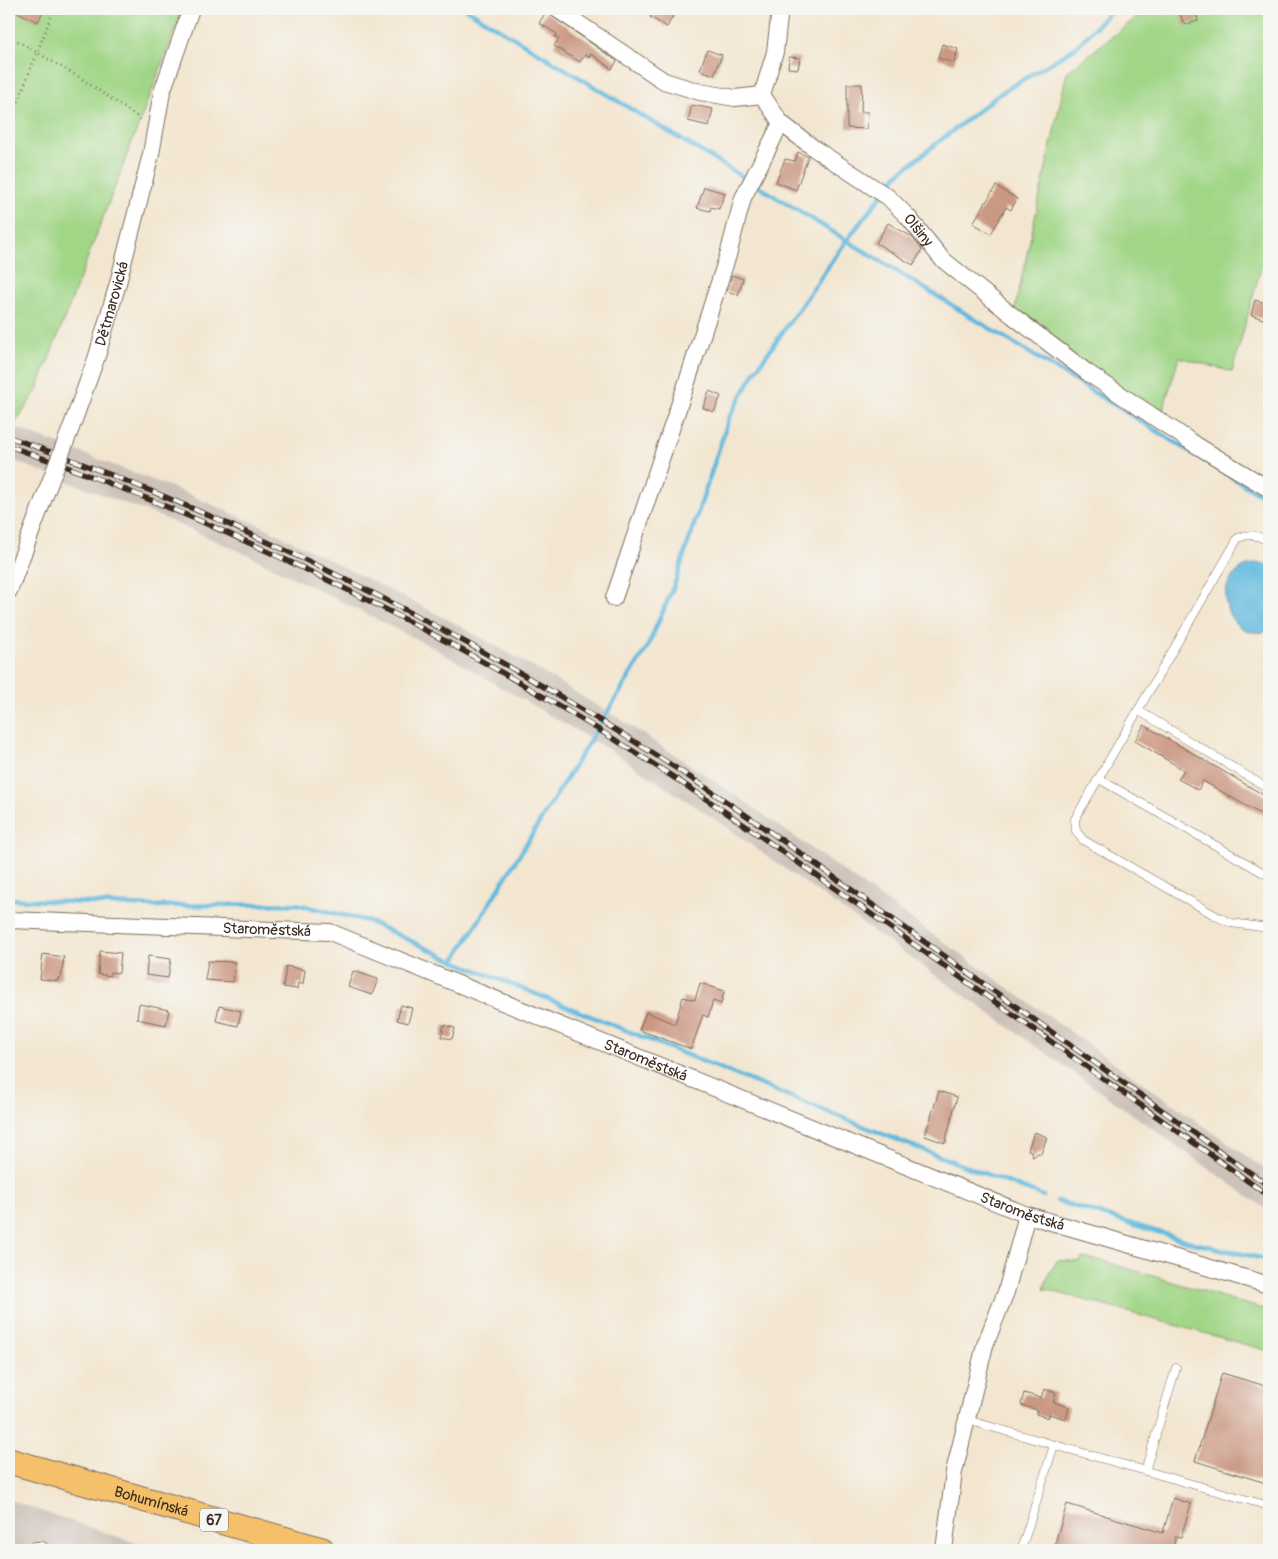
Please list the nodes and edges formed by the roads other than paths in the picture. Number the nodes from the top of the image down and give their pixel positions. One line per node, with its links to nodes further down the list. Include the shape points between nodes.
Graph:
1 (191, 9): 8 (street, Dětmarovická, bridge, via 162,92 116,292 97,356)
2 (556, 9): 4 (street, via 664,81 734,98)
3 (780, 9): 4 (street, via 775,52)
4 (762, 95): 5 (street, Olšiny)
5 (781, 123): 6 (street, Olšiny, via 883,193 908,217 942,259 1088,373); 9 (street, via 743,198 717,290)
6 (1269, 489)
7 (1269, 542): 10 (lane, via 1247,534 1238,538)
8 (9, 591)
9 (614, 598)
10 (1139, 711): 11 (lane); 12 (lane)
11 (1099, 779): 13 (lane); 15 (lane, via 1075,819 1076,831 1083,840 1218,917 1231,923)
12 (1269, 789)
13 (1269, 876)
14 (9, 920): 16 (street, Staroměstská, via 330,932)
15 (1269, 928)
16 (1026, 1215): 17 (street, Staroměstská); 19 (street, via 1006,1292 985,1345)
17 (1269, 1285)
18 (1176, 1368): 22 (lane)
19 (967, 1420): 20 (lane); 27 (street, via 954,1472)
20 (1054, 1445): 22 (lane); 28 (lane)
21 (9, 1461): 26 (main road, Bohumínská / 67)
22 (1145, 1471): 23 (lane)
23 (1269, 1506)
24 (36, 1550): 25 (street)
25 (41, 1550)
26 (322, 1550)
27 (944, 1550)
28 (1021, 1550)

